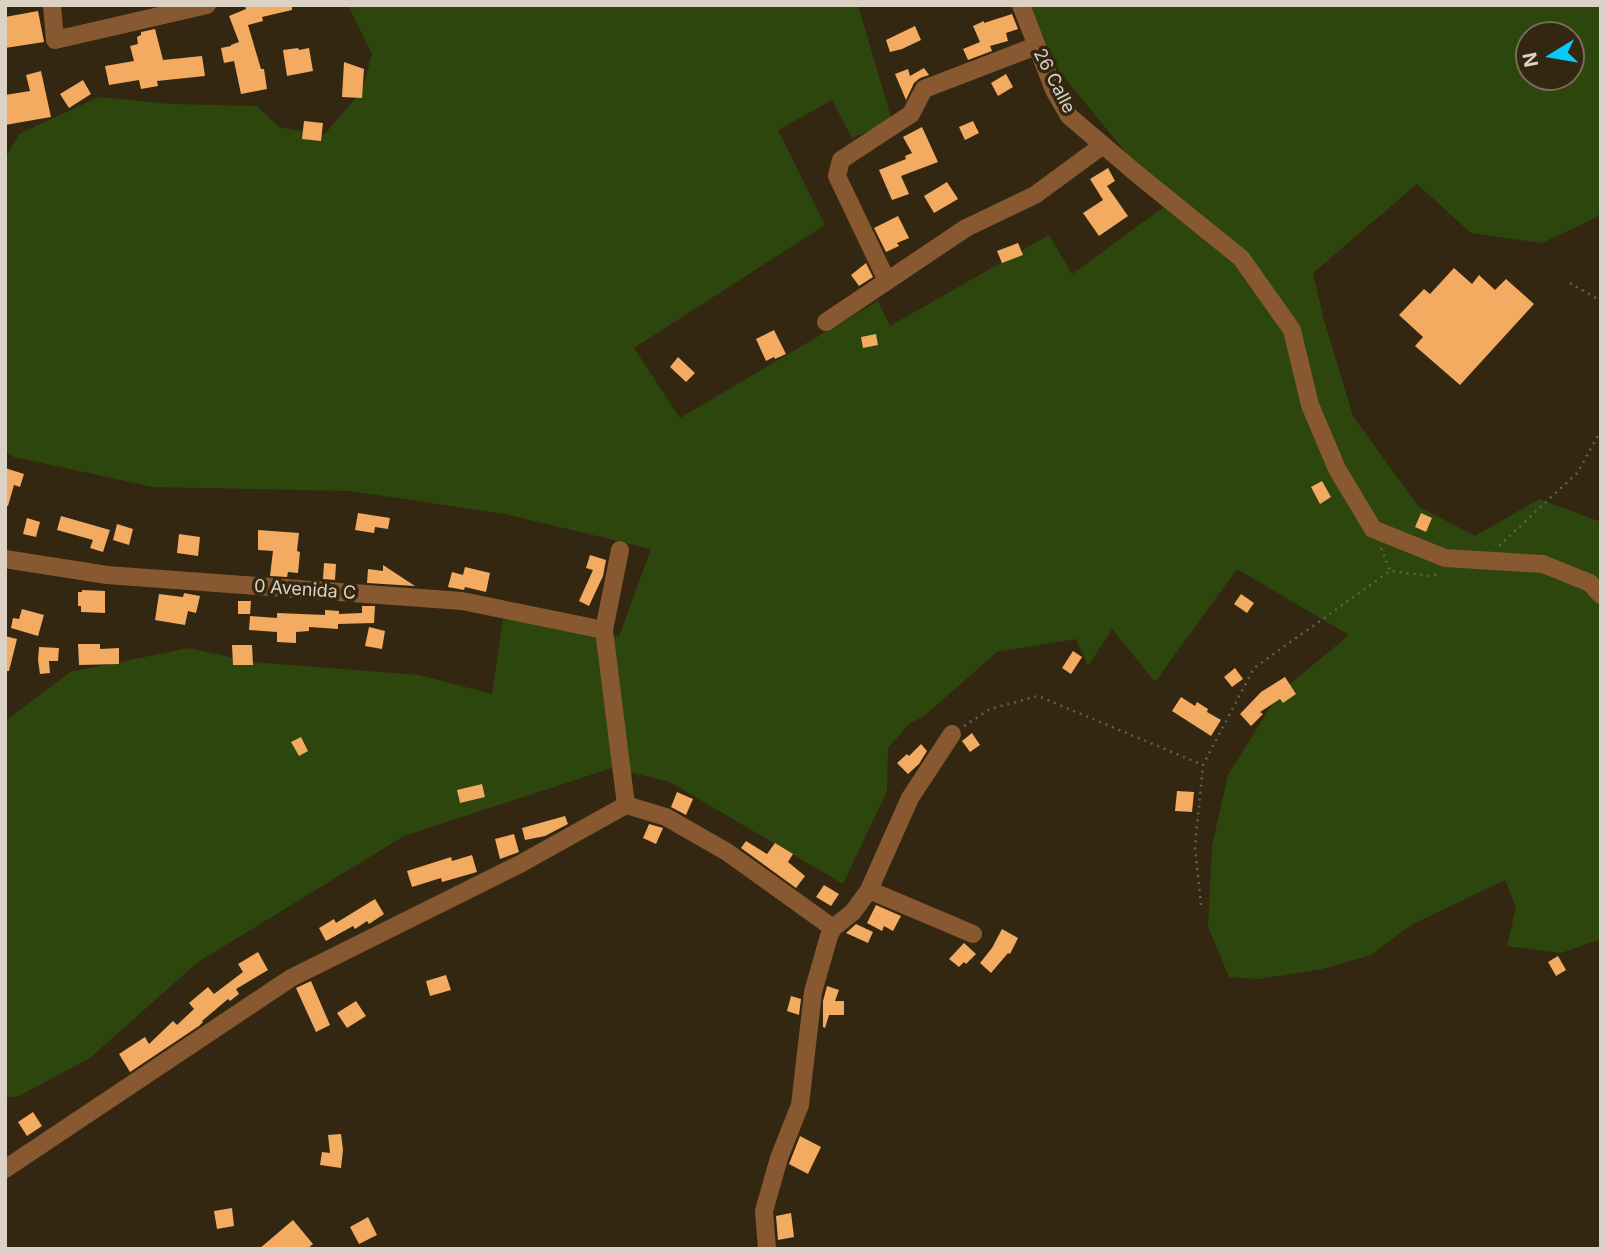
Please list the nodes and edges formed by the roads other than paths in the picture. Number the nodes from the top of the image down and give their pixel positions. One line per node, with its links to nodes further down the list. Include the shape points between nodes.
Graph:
1 (52, 5): 2 (street, via 55,40)
2 (207, 5)
3 (1021, 5): 4 (street, 26 Calle)
4 (1036, 46): 5 (street, 26 Calle, via 1069,116); 6 (street, via 924,89 911,114 841,160 837,176)
5 (1103, 145): 6 (street, via 1035,195 966,228); 10 (street, 26 Calle, via 1241,258 1292,330 1310,405 1337,468 1373,529 1445,558 1543,564 1590,583)
6 (887, 281): 7 (street)
7 (825, 323)
8 (620, 550): 11 (street)
9 (5, 559): 11 (street, 0 Avenida C, via 107,575 462,601)
10 (1601, 595)
11 (604, 630): 13 (street)
12 (952, 734): 14 (street, via 910,798)
13 (626, 805): 15 (street, via 666,817 727,852); 17 (street, via 520,864 290,978)
14 (869, 890): 15 (street); 16 (street)
15 (833, 929): 18 (street, via 813,992 800,1105 764,1211)
16 (973, 934)
17 (5, 1169)
18 (767, 1249)

